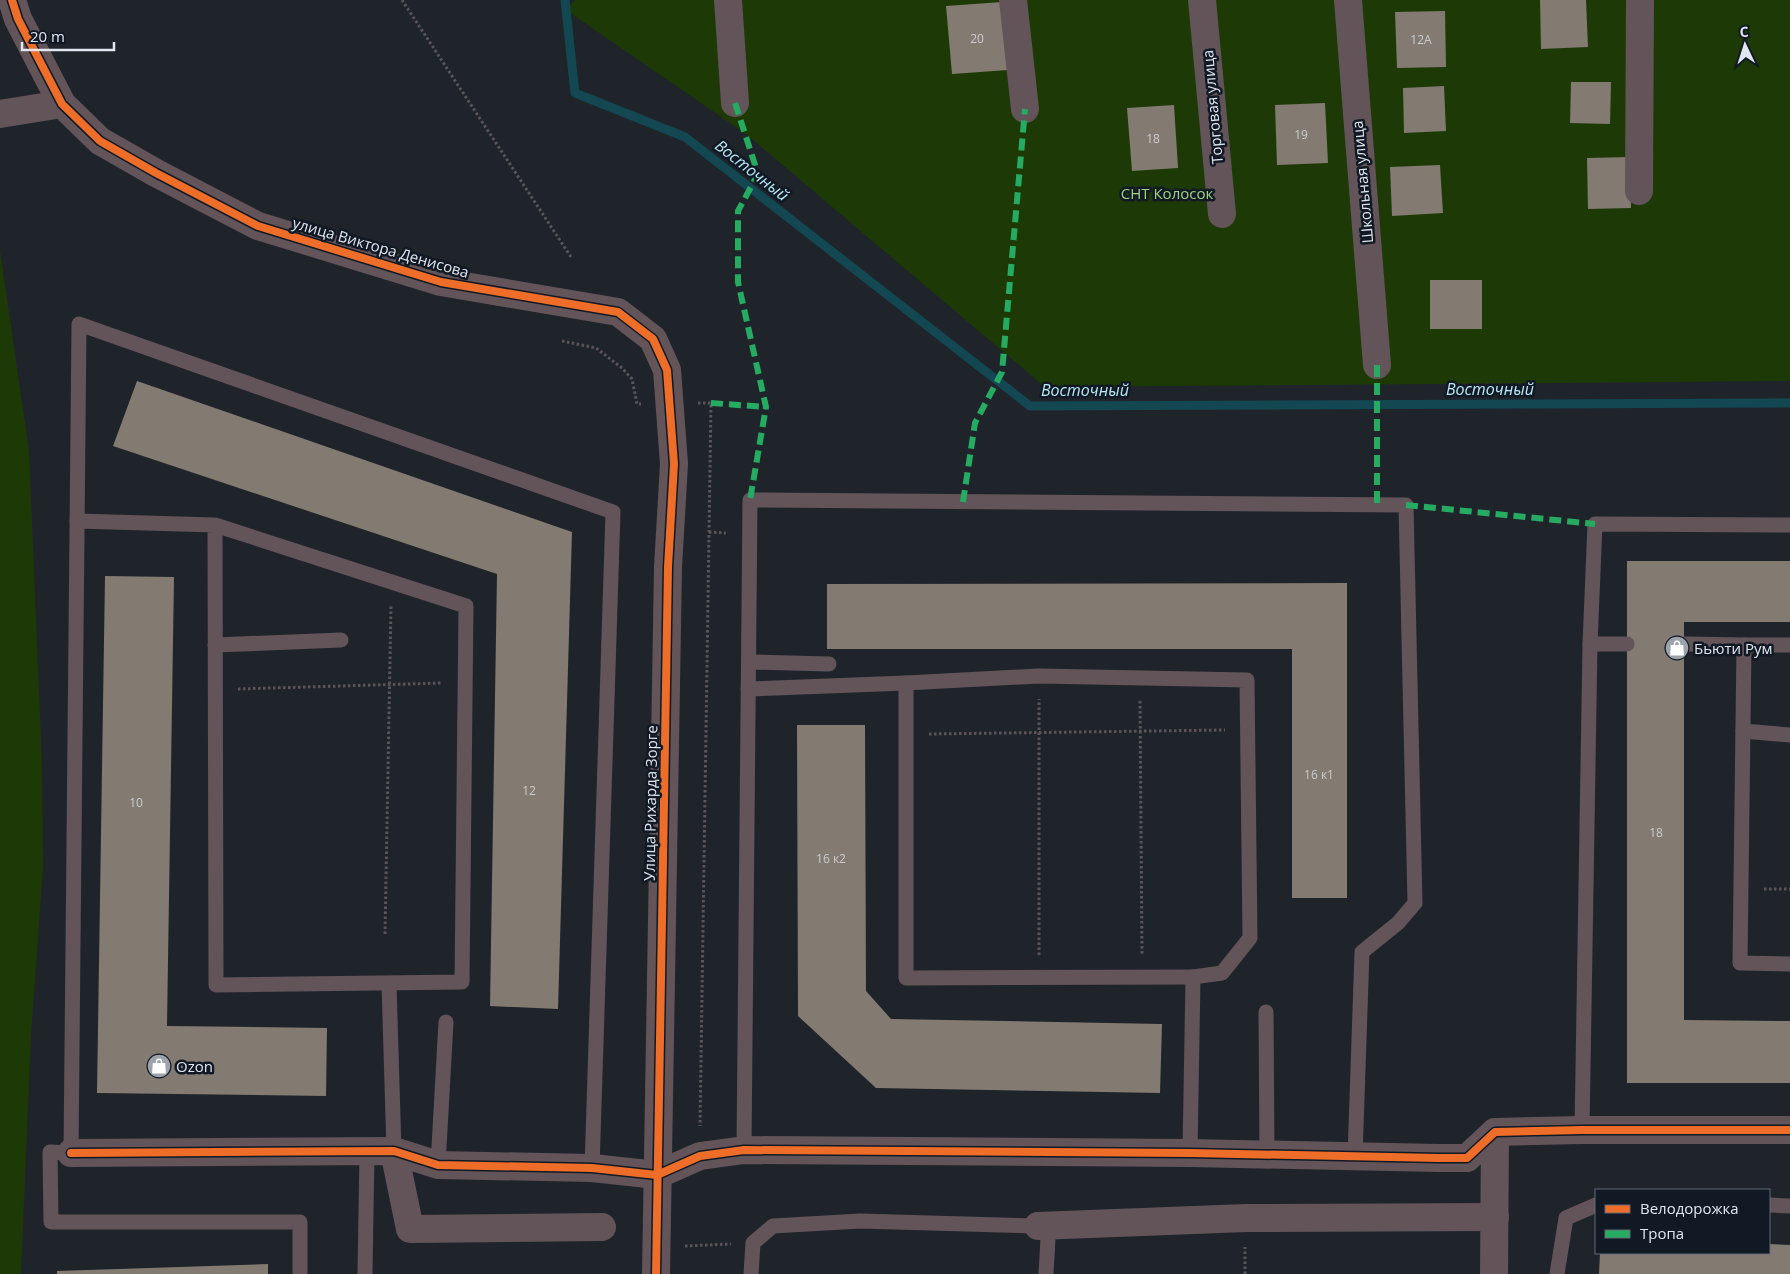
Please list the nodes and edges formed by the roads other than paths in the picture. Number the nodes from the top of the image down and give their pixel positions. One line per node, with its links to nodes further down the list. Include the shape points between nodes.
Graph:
1 (12, 0): 8 (street, улица Виктора Денисова, via 18,19)
2 (728, 0): 7 (street)
3 (1013, 0): 9 (street)
4 (1202, 0): 12 (street, Торговая улица)
5 (1348, 0): 13 (street, Школьная улица)
6 (1640, 0): 11 (street)
7 (735, 102)
8 (62, 104): 10 (street); 14 (street, улица Виктора Денисова, via 100,141 258,226 441,282 618,312 653,339 667,370)
9 (1025, 109)
10 (0, 114)
11 (1639, 191)
12 (1222, 214)
13 (1377, 365)
14 (671, 432): 48 (street, Улица Рихарда Зорге, via 674,464 668,567)
15 (77, 521): 16 (lane); 42 (lane); 47 (lane, via 79,324 613,512)
16 (215, 525): 22 (lane); 33 (lane, via 466,606 462,982)
17 (1790, 525): 19 (lane, via 1595,524)
18 (341, 640): 22 (lane)
19 (1590, 644): 20 (lane); 36 (lane)
20 (1627, 644)
21 (1685, 644): 23 (lane)
22 (215, 645): 33 (lane, via 216,985)
23 (1744, 645): 24 (lane); 29 (lane)
24 (1790, 646)
25 (749, 662): 26 (lane); 28 (lane); 45 (lane, via 750,500 1406,505 1415,903 1398,923 1362,952)
26 (830, 664)
27 (906, 683): 28 (lane); 32 (lane, via 906,978); 32 (lane, via 1039,676 1247,680 1250,938 1222,973)
28 (748, 689): 39 (lane)
29 (1743, 731): 30 (lane); 31 (lane, via 1740,963)
30 (1790, 735)
31 (1790, 964)
32 (1193, 977): 43 (lane)
33 (389, 984): 40 (lane)
34 (1266, 1012): 44 (lane)
35 (446, 1022): 46 (lane)
36 (1582, 1130): 37 (street); 38 (street)
37 (1790, 1130)
38 (1496, 1132): 45 (street, via 1467,1158); 52 (street)
39 (744, 1150): 43 (street); 48 (street, via 700,1156)
40 (394, 1151): 41 (street); 46 (street); 54 (street, via 410,1229)
41 (367, 1152): 42 (street); 56 (lane)
42 (71, 1153): 55 (lane, via 50,1152 51,1222 300,1222)
43 (1190, 1153): 44 (street)
44 (1267, 1155): 45 (street)
45 (1355, 1157)
46 (438, 1165): 47 (street)
47 (592, 1168): 48 (street)
48 (657, 1175): 57 (street)
49 (1595, 1205): 61 (lane, via 1566,1218)
50 (1770, 1205): 51 (lane)
51 (1790, 1206)
52 (1494, 1217): 53 (street, via 1246,1218); 60 (street)
53 (1038, 1226): 58 (lane, via 860,1220 773,1226 753,1243); 59 (lane, via 1048,1238)
54 (602, 1227)
55 (300, 1274)
56 (365, 1274)
57 (656, 1274)
58 (751, 1274)
59 (1046, 1274)
60 (1494, 1274)
61 (1556, 1274)

